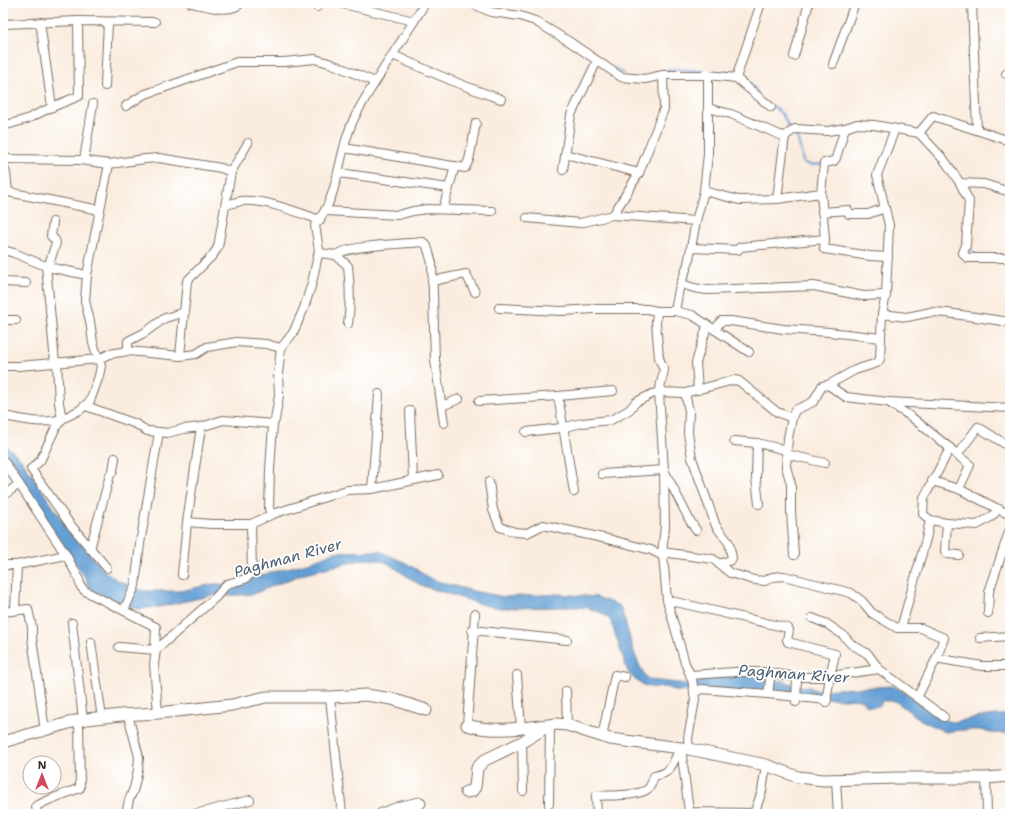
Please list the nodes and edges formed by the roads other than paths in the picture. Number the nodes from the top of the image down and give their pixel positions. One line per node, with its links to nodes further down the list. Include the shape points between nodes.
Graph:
1 (191, 3): 2 (street, via 226,9)
2 (241, 3)
3 (339, 3): 11 (street)
4 (425, 3): 11 (street)
5 (471, 3): 18 (street, via 491,12 535,21)
6 (761, 3): 20 (street)
7 (809, 3): 17 (street)
8 (855, 3): 19 (street)
9 (972, 3): 35 (street)
10 (78, 21): 12 (street); 13 (street); 28 (street, via 79,95)
11 (414, 21): 16 (street)
12 (40, 22): 15 (street); 28 (street)
13 (108, 22): 14 (street); 24 (street)
14 (155, 22)
15 (3, 24)
16 (393, 55): 23 (street); 25 (street)
17 (794, 56)
18 (597, 61): 21 (street, via 621,77 645,79); 41 (street, via 571,115)
19 (833, 64)
20 (737, 74): 22 (street); 29 (street)
21 (663, 75): 22 (street); 50 (street, via 664,109)
22 (708, 75): 30 (street)
23 (375, 82): 27 (street, via 315,59 237,62 144,95); 40 (street, via 352,124)
24 (105, 86)
25 (501, 99)
26 (93, 104): 43 (street)
27 (126, 106)
28 (52, 107): 32 (street, via 27,119)
29 (771, 107)
30 (708, 108): 37 (street, via 731,114); 53 (street, via 708,154)
31 (476, 123): 46 (street, via 469,160 465,168)
32 (3, 126)
33 (845, 128): 34 (street, via 857,124); 37 (street, via 828,131 795,129); 55 (street, via 834,161 824,167)
34 (895, 129): 36 (street); 58 (street, via 877,175)
35 (977, 130): 36 (street, via 934,116); 38 (street)
36 (919, 132): 51 (street, via 945,161)
37 (785, 136): 56 (street)
38 (1010, 141)
39 (248, 143): 48 (street)
40 (344, 148): 46 (street); 49 (street)
41 (566, 154): 47 (street); 50 (street)
42 (3, 159): 43 (street)
43 (84, 160): 44 (street)
44 (109, 164): 48 (street, via 159,158); 60 (street)
45 (3, 166): 60 (street, via 8,192)
46 (455, 166): 52 (street)
47 (563, 170)
48 (232, 172): 57 (street)
49 (339, 173): 52 (street); 61 (street)
50 (639, 173): 64 (street)
51 (960, 183): 54 (street, via 984,184); 75 (street, via 969,201 966,245 963,253 967,258)
52 (449, 188): 59 (street)
53 (704, 191): 56 (street, via 739,200); 67 (street)
54 (1010, 192)
55 (821, 193): 56 (street); 63 (street)
56 (777, 199)
57 (226, 205): 66 (street, via 240,201 262,203 287,208); 87 (street, via 218,247 187,281)
58 (885, 208): 63 (street, via 862,214 849,214 848,210); 74 (street, via 889,225)
59 (443, 209): 61 (street, via 398,215); 62 (street)
60 (100, 210): 77 (street)
61 (326, 211): 66 (street)
62 (492, 211)
63 (822, 212): 69 (street)
64 (612, 215): 65 (street, via 580,223); 67 (street)
65 (527, 218)
66 (320, 220): 72 (street, via 315,225)
67 (696, 221): 70 (street)
68 (53, 222): 76 (street, via 51,237 56,243)
69 (825, 239): 70 (street, via 740,247 738,250); 74 (street, via 824,250)
70 (692, 248): 81 (street)
71 (3, 250): 76 (street)
72 (319, 253): 73 (street); 96 (street, via 304,308 293,333)
73 (336, 255): 78 (street, via 341,251 360,248 423,242 427,246 432,263); 92 (street, via 348,266)
74 (888, 257): 83 (street)
75 (1010, 258)
76 (47, 267): 77 (street); 101 (street)
77 (87, 275): 100 (street, via 85,302 93,343)
78 (432, 280): 82 (street, via 466,274); 114 (street, via 435,360)
79 (3, 282): 80 (street)
80 (26, 283)
81 (682, 284): 83 (street, via 707,290 814,286 863,296); 86 (street)
82 (475, 292)
83 (886, 295): 88 (street)
84 (499, 308): 85 (street)
85 (656, 311): 86 (street); 106 (street, via 659,358 664,370)
86 (675, 311): 93 (street, via 692,315)
87 (185, 312): 97 (street, via 164,318 128,341); 99 (street)
88 (882, 314): 91 (street, via 907,317 942,312); 95 (street)
89 (3, 320): 90 (street)
90 (16, 320)
91 (1010, 322)
92 (348, 324)
93 (707, 326): 94 (street); 104 (street, via 696,363)
94 (715, 330): 95 (street, via 721,321 731,321 783,329); 98 (street)
95 (881, 338): 103 (street, via 880,359 876,363 855,370)
96 (281, 348): 99 (street, via 237,342 207,347 196,354); 121 (street, via 279,395)
97 (128, 351): 99 (street); 100 (street, via 109,354)
98 (749, 352)
99 (180, 356)
100 (99, 359): 101 (street); 113 (street, via 99,376)
101 (56, 363): 102 (street); 119 (street)
102 (3, 366)
103 (828, 385): 112 (street, via 846,397); 118 (street, via 822,386 812,402 795,410)
104 (698, 390): 107 (street); 118 (street, via 734,380 739,381 777,412)
105 (613, 391): 109 (street)
106 (659, 392): 107 (street); 123 (street, via 636,402 629,410 611,420); 135 (street)
107 (685, 393): 161 (street, via 689,411 688,433 692,458 716,526 729,543 732,558)
108 (379, 394): 142 (street)
109 (558, 396): 111 (street); 123 (street)
110 (459, 399): 114 (street)
111 (479, 401)
112 (888, 402): 115 (street); 129 (street)
113 (86, 406): 119 (street); 124 (street, via 136,424 147,431)
114 (442, 406): 120 (street)
115 (1010, 408)
116 (410, 411): 138 (street)
117 (3, 416): 119 (street, via 31,422)
118 (792, 418): 130 (street)
119 (62, 420): 156 (street, via 40,461 31,469)
120 (444, 423)
121 (273, 424): 122 (street, via 222,420); 148 (street, via 269,509)
122 (201, 427): 124 (street); 151 (street)
123 (563, 427): 125 (street); 144 (street)
124 (159, 432): 167 (street, via 135,586)
125 (526, 432)
126 (734, 441): 127 (street)
127 (757, 443): 130 (street); 146 (street, via 756,478)
128 (1010, 447): 131 (street, via 978,427)
129 (950, 448): 131 (street); 139 (street)
130 (786, 452): 134 (street); 159 (street, via 786,467 791,484)
131 (957, 455): 143 (street, via 970,465)
132 (115, 458): 156 (street)
133 (3, 461): 141 (street)
134 (825, 463)
135 (664, 470): 136 (street); 155 (street); 157 (street)
136 (602, 474)
137 (438, 475): 138 (street)
138 (413, 479): 142 (street)
139 (932, 481): 143 (street); 150 (street, via 924,498 923,514)
140 (489, 482): 157 (street, via 493,510 500,527 527,533 543,526 612,540)
141 (19, 484): 145 (street); 158 (street)
142 (372, 489): 148 (street, via 348,490)
143 (959, 489): 147 (street)
144 (574, 492)
145 (3, 496)
146 (759, 504)
147 (1000, 509): 149 (street); 152 (street, via 977,525)
148 (273, 514): 153 (street)
149 (1010, 514)
150 (930, 520): 152 (street); 174 (street)
151 (187, 522): 153 (street); 165 (street)
152 (948, 523): 160 (street, via 947,554)
153 (251, 524): 181 (street, via 252,573 245,579 227,584 216,597)
154 (1010, 529): 170 (street, via 991,584)
155 (696, 530)
156 (90, 549): 164 (street)
157 (663, 554): 161 (street, via 713,559); 166 (street)
158 (66, 555): 163 (street); 167 (street, via 81,587)
159 (794, 555)
160 (959, 555)
161 (719, 564): 174 (street, via 730,572 754,580 765,581 772,577 784,576 851,593 872,613)
162 (3, 565): 163 (street)
163 (17, 565): 168 (street)
164 (107, 568)
165 (182, 575)
166 (667, 600): 187 (street, via 788,628 788,642 836,654); 189 (street)
167 (126, 608): 181 (street, via 156,627)
168 (15, 610): 169 (street); 207 (street, via 28,609)
169 (3, 612)
170 (988, 613)
171 (474, 614): 175 (street)
172 (812, 618): 184 (street, via 843,634 851,644 868,654)
173 (72, 623): 202 (street)
174 (901, 628): 182 (street, via 921,628 944,638)
175 (472, 630): 178 (street); 203 (street)
176 (1010, 636): 177 (street)
177 (980, 638)
178 (566, 640)
179 (91, 642): 200 (street)
180 (119, 647): 181 (street)
181 (156, 650): 198 (street, via 154,664)
182 (937, 658): 183 (street, via 982,666); 195 (street)
183 (1010, 666)
184 (880, 669): 187 (street); 195 (street)
185 (771, 674): 189 (street, via 735,672); 190 (street); 193 (street)
186 (517, 675): 206 (street)
187 (830, 676): 190 (street); 196 (street, via 826,701)
188 (626, 677): 208 (street, via 615,675)
189 (691, 677): 192 (street)
190 (797, 679): 196 (street)
191 (566, 691): 205 (street)
192 (694, 692): 193 (street, via 701,689); 211 (street, via 695,700)
193 (768, 694): 196 (street)
194 (330, 697): 197 (street, via 366,695 392,699); 198 (street, via 266,697 232,705); 225 (street)
195 (917, 698): 201 (street)
196 (796, 700)
197 (426, 710)
198 (158, 713): 199 (street)
199 (128, 715): 200 (street); 223 (street, via 139,757 134,788)
200 (102, 718): 202 (street)
201 (944, 718)
202 (81, 720): 207 (street); 222 (street, via 80,788 36,806)
203 (467, 725): 206 (street, via 492,730)
204 (550, 725): 205 (street); 206 (street); 210 (street); 219 (street)
205 (567, 725): 208 (street)
206 (521, 728)
207 (45, 730): 209 (street)
208 (602, 737): 211 (street)
209 (3, 742)
210 (522, 742): 216 (street); 217 (street, via 485,760 478,768 475,787 472,791)
211 (685, 748): 212 (street); 221 (street, via 688,812); 227 (street, via 676,754 667,772 654,776 649,788 643,792 596,796)
212 (766, 765): 215 (street, via 798,777); 221 (street, via 762,791)
213 (1010, 776): 214 (street)
214 (986, 778): 215 (street); 229 (street)
215 (836, 780): 228 (street)
216 (524, 791)
217 (466, 792)
218 (250, 800): 224 (street)
219 (549, 804)
220 (413, 807): 226 (street)
221 (754, 813)
222 (37, 814)
223 (126, 814)
224 (195, 814)
225 (342, 814)
226 (382, 814)
227 (597, 814)
228 (838, 814)
229 (987, 814)

